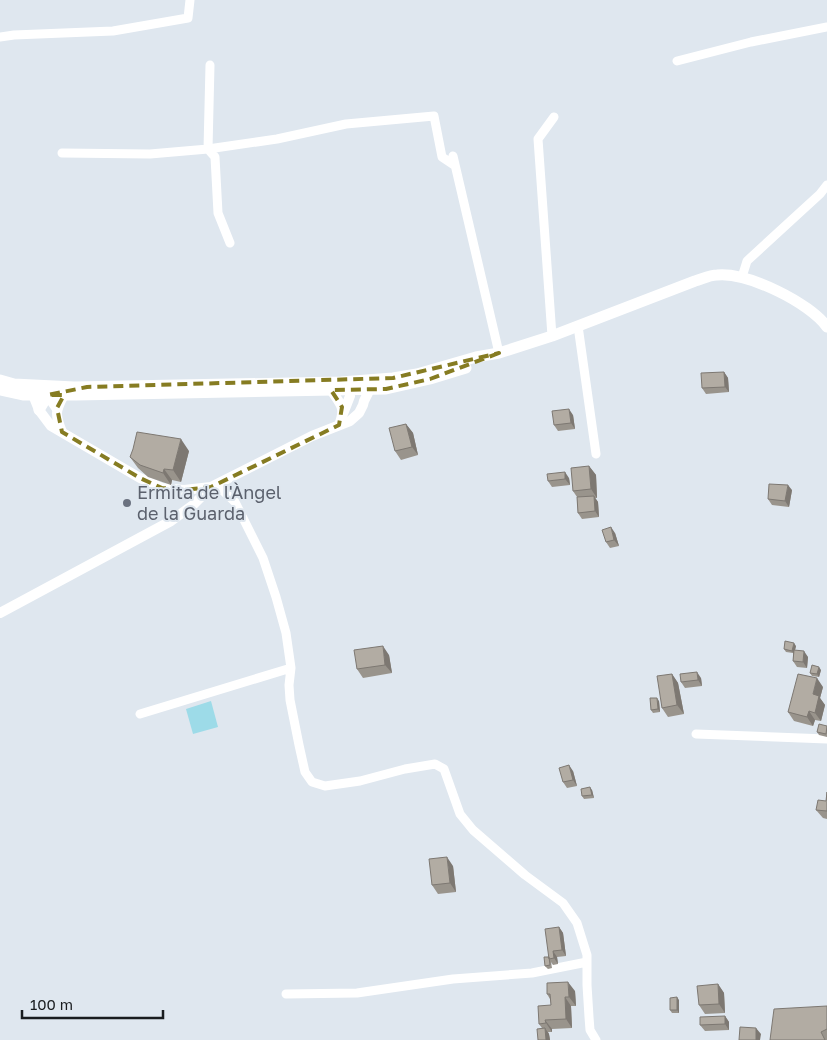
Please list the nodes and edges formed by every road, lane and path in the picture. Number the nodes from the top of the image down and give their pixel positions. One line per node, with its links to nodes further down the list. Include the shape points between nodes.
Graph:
1 (190, 0): 3 (street, via 188,18 113,31)
2 (827, 27): 4 (street, via 751,42)
3 (0, 37)
4 (677, 62)
5 (210, 65): 7 (street)
6 (554, 117): 14 (street, via 538,139)
7 (208, 150): 8 (street, via 150,154); 10 (street, via 215,157 218,213); 15 (street, via 346,124 434,116 442,157 453,161)
8 (62, 153)
9 (827, 185): 11 (street, via 747,261)
10 (230, 243)
11 (742, 277): 12 (main road, via 717,275 695,281); 13 (main road, via 773,288 808,309)
12 (578, 326): 14 (main road); 34 (street)
13 (827, 327)
14 (552, 336): 15 (main road)
15 (500, 353): 16 (main road); 21 (main road, via 430,380)
16 (401, 377): 18 (main road, via 341,382); 24 (main road, via 390,383 364,385)
17 (0, 380): 20 (main road, via 14,384)
18 (256, 383): 20 (main road); 24 (main road, via 264,387 348,386)
19 (0, 386): 26 (main road)
20 (87, 386): 26 (main road, via 57,390)
21 (370, 389): 24 (main road); 28 (street)
22 (0, 390): 25 (main road)
23 (331, 390): 24 (main road); 27 (main road); 31 (street)
24 (353, 393): 28 (main road); 31 (street)
25 (33, 395): 26 (main road); 30 (street)
26 (48, 395): 27 (main road); 29 (main road); 30 (main road)
27 (64, 395): 29 (street)
28 (364, 401): 32 (street, via 359,413)
29 (57, 408): 33 (street)
30 (39, 410): 33 (street, via 51,426)
31 (343, 414): 32 (street)
32 (339, 425): 35 (street)
33 (62, 432): 35 (street, via 162,488)
34 (596, 454)
35 (211, 487): 36 (street, via 172,521); 37 (street, via 223,491 235,502 263,558 286,633)
36 (0, 613)
37 (291, 668): 38 (street); 41 (street, via 290,700 298,745 305,772 312,782 325,786 360,781 435,764 444,769 460,814 473,830 563,904 577,923)
38 (140, 714)
39 (696, 734): 40 (street)
40 (827, 739)
41 (587, 962): 42 (street, via 532,972 357,993); 43 (street, via 590,1030)
42 (286, 994)
43 (596, 1040)

